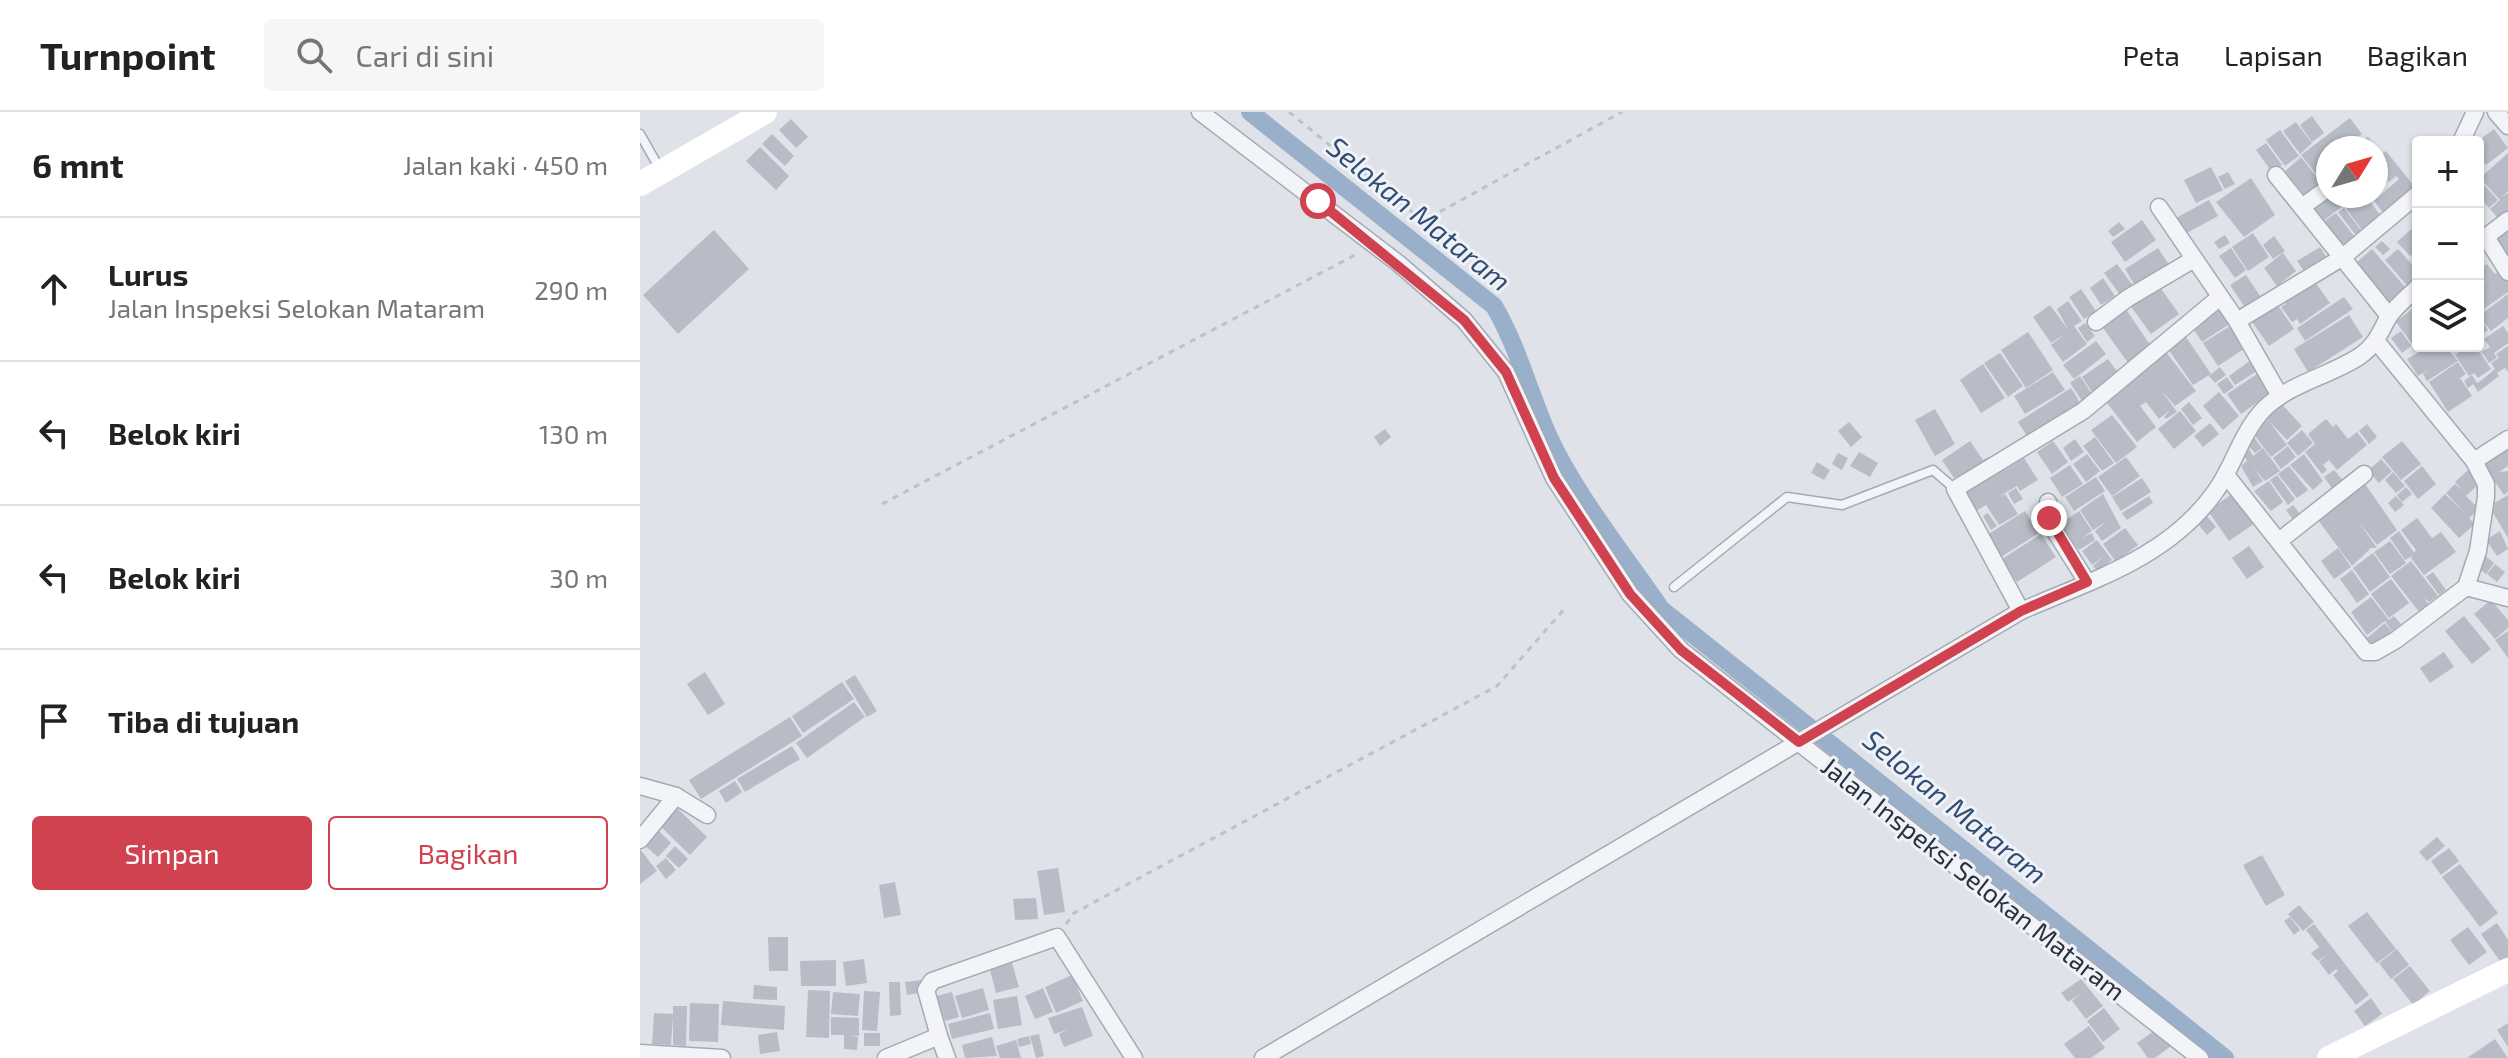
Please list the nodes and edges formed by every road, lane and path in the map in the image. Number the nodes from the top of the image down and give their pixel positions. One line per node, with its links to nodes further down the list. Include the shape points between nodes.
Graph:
1 (765, 112): 11 (main road)
2 (1200, 112): 19 (street, Jalan Inspeksi Selokan Mataram)
3 (1289, 112): 4 (path, via 1423,221)
4 (1622, 112)
5 (2475, 112): 9 (street)
6 (2496, 112): 7 (street)
7 (2508, 126)
8 (640, 134): 11 (lane)
9 (2464, 136)
10 (2276, 175): 15 (street)
11 (651, 178)
12 (2316, 197): 15 (street)
13 (2412, 199): 20 (street)
14 (2159, 207): 21 (street)
15 (2302, 207): 20 (street)
16 (2508, 220): 17 (street)
17 (2484, 238)
18 (2484, 242): 22 (street)
19 (1374, 245): 36 (path); 44 (street, Jalan Inspeksi Selokan Mataram, via 1464,320 1506,372 1554,478 1659,628 1714,677)
20 (2343, 257): 25 (street); 26 (street)
21 (2194, 259): 24 (street); 27 (street)
22 (2508, 272)
23 (2412, 293): 25 (street)
24 (2220, 297): 26 (street); 34 (street, via 2083,411)
25 (2389, 316): 28 (street)
26 (2237, 321): 29 (street)
27 (2096, 322)
28 (2377, 342): 29 (street, via 2345,365); 31 (street)
29 (2280, 396): 33 (street, via 2253,423)
30 (2508, 439): 31 (street)
31 (2474, 461): 40 (street, via 2486,484 2486,497)
32 (2364, 474): 37 (street)
33 (2226, 475): 37 (street); 38 (street, via 2171,541)
34 (1955, 489): 39 (lane, via 1933,470 1842,505 1787,497); 43 (street)
35 (2048, 502): 38 (street, via 2053,528)
36 (882, 504)
37 (2279, 541): 40 (street, via 2366,652 2396,640)
38 (2087, 582): 43 (street)
39 (1674, 587)
40 (2466, 587): 41 (street)
41 (2508, 598)
42 (1566, 607): 49 (path, via 1497,686 1074,913)
43 (2021, 611): 44 (street)
44 (1805, 738): 57 (street); 58 (street, Jalan Inspeksi Selokan Mataram)
45 (640, 786): 46 (street)
46 (676, 796): 47 (street); 48 (street)
47 (707, 815)
48 (640, 840)
49 (1057, 937): 51 (street, via 932,981 926,990); 56 (street)
50 (2507, 972): 59 (main road)
51 (939, 1036): 54 (street); 55 (street)
52 (640, 1053): 53 (street)
53 (722, 1058)
54 (886, 1058)
55 (947, 1058)
56 (1134, 1058)
57 (1263, 1058)
58 (2200, 1058)
59 (2329, 1058)

